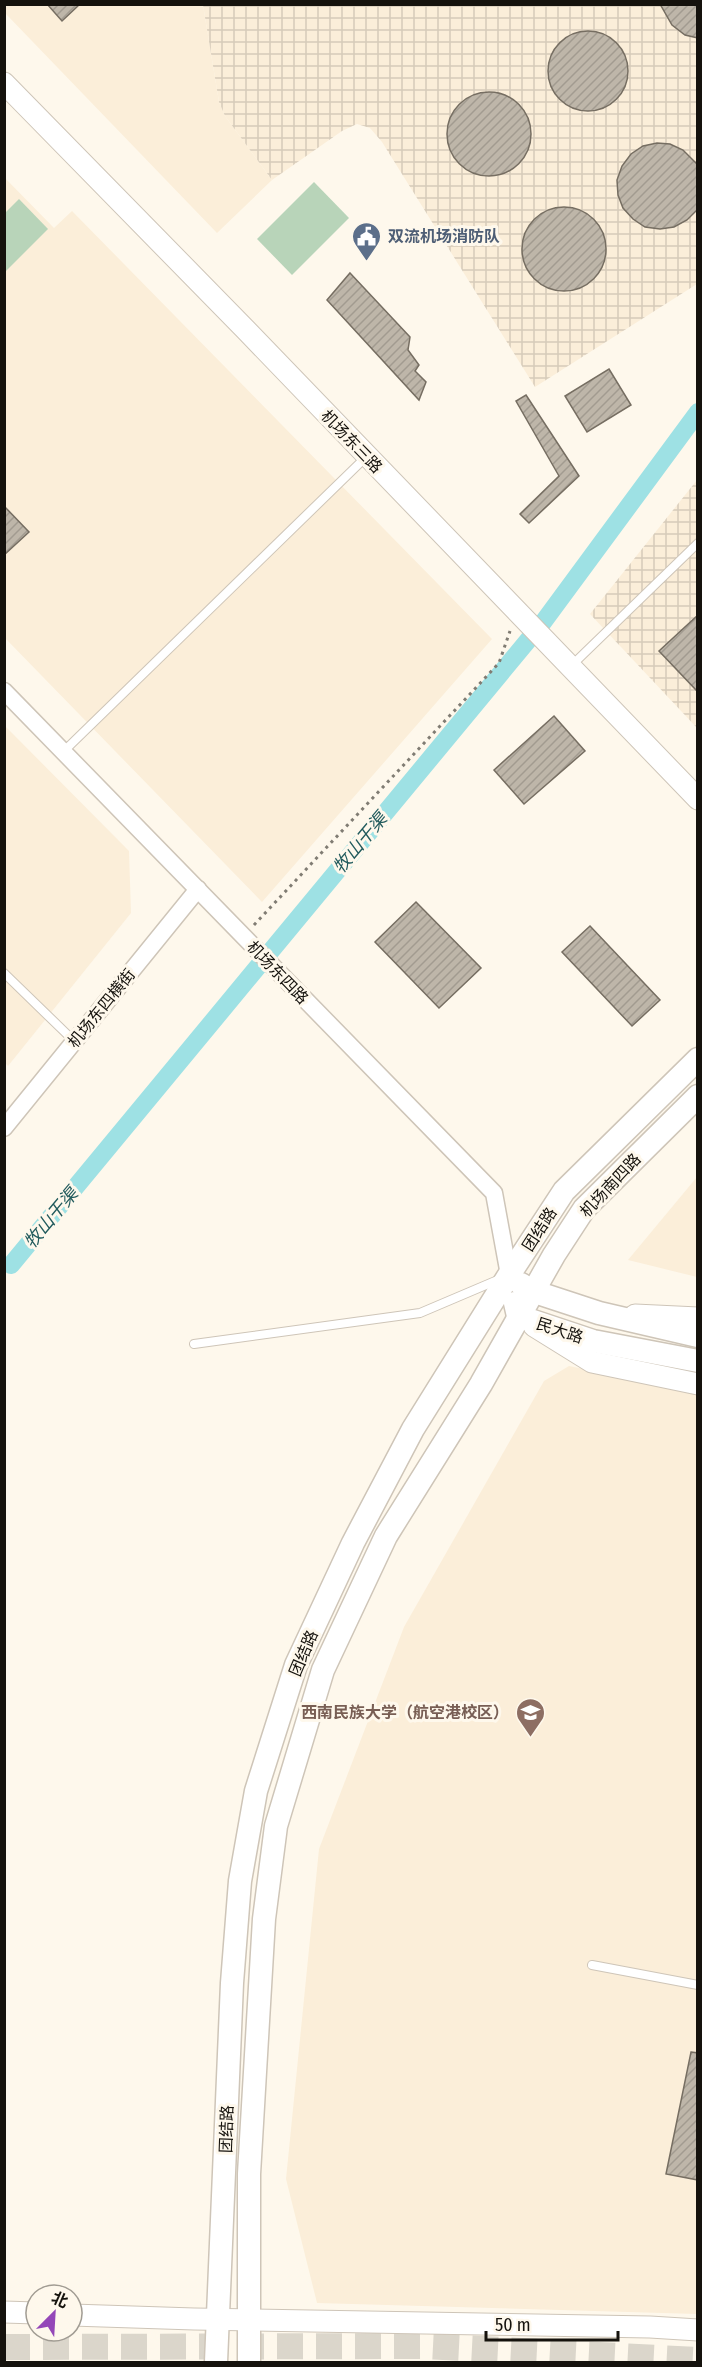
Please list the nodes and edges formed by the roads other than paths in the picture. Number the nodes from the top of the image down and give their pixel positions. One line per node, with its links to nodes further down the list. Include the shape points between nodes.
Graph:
1 (4, 83): 2 (street, 机场东三路)
2 (367, 456): 4 (street, 机场东三路); 6 (lane)
3 (696, 546): 4 (lane)
4 (570, 667): 7 (street, 机场东三路)
5 (4, 691): 6 (street, 机场东四路)
6 (63, 752): 8 (street, 机场东四路)
7 (698, 800)
8 (198, 889): 10 (street, 机场东四横街); 14 (street, 机场东四路, via 494,1193)
9 (4, 973): 10 (lane)
10 (74, 1041): 13 (street, 机场东四横街)
11 (698, 1059): 14 (main road, 团结路, via 564,1191)
12 (698, 1096): 15 (main road, 机场南四路, via 584,1209)
13 (4, 1128)
14 (509, 1275): 15 (main road, 民大路); 17 (main road, 民大路); 20 (lane, via 420,1314); 28 (main road, 团结路, via 413,1429 353,1543 296,1665 256,1791 240,1881 232,1983)
15 (532, 1291): 16 (main road, 民大路); 17 (main road, 机场南四路)
16 (598, 1313): 18 (street); 19 (main road, 民大路)
17 (518, 1316): 21 (main road, 民大路, via 593,1341); 22 (street, via 592,1362); 29 (main road, 团结路, via 481,1384 386,1536 324,1670 276,1826 264,1919 249,2174)
18 (698, 1318)
19 (698, 1336)
20 (194, 1344)
21 (698, 1361)
22 (698, 1384)
23 (592, 1965): 24 (lane)
24 (698, 1985)
25 (4, 2312): 26 (street)
26 (24, 2313)
27 (84, 2315): 28 (street)
28 (218, 2320): 29 (street); 31 (main road, 团结路)
29 (249, 2320): 30 (street); 32 (main road, 团结路)
30 (698, 2330)
31 (216, 2362)
32 (249, 2362)

